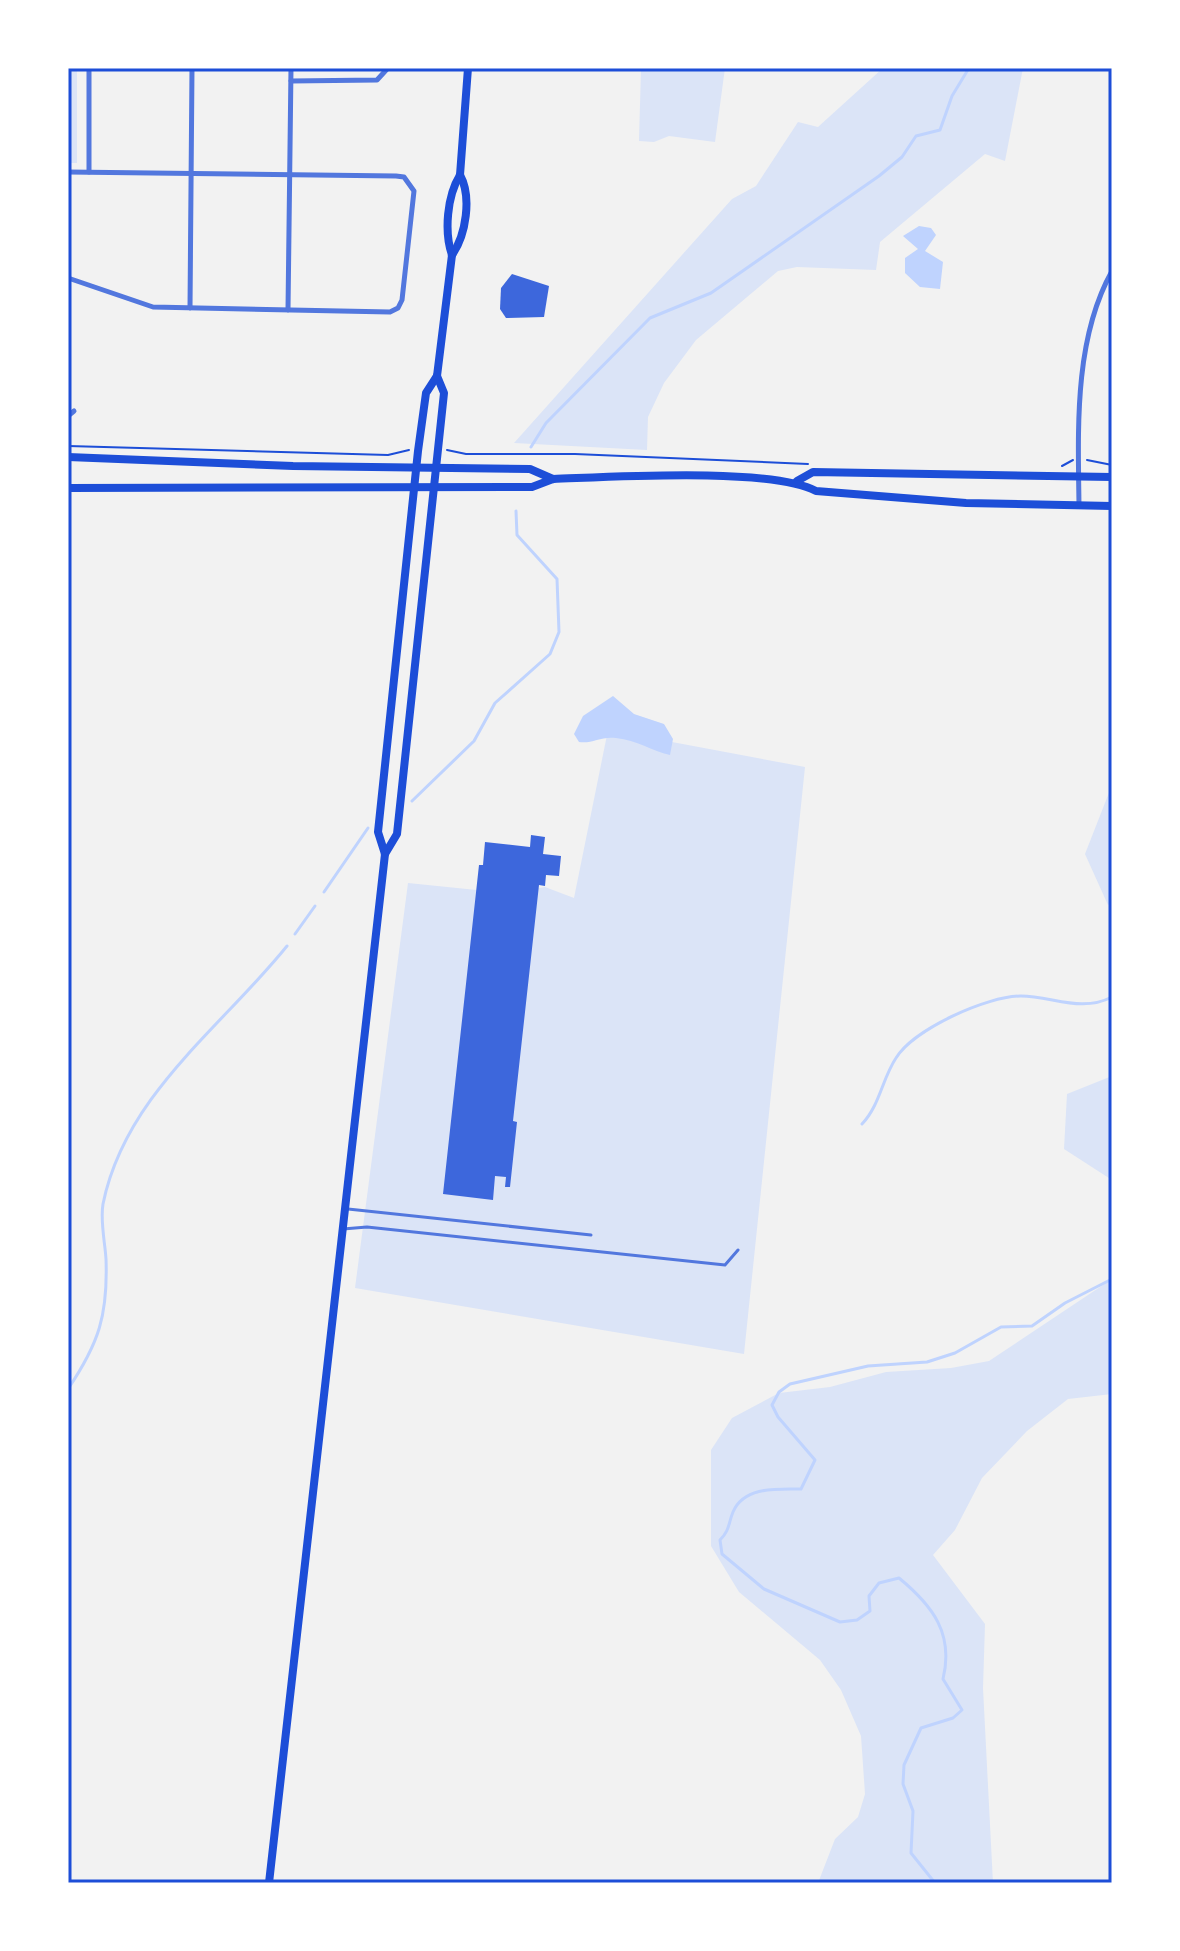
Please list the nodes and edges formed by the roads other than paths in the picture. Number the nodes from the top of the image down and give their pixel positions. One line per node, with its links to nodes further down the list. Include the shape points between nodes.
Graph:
1 (89, 68): 8 (street)
2 (192, 68): 9 (street)
3 (291, 68): 6 (street)
4 (388, 68): 6 (street, via 377,80)
5 (468, 68): 11 (main road)
6 (291, 81): 10 (street)
7 (68, 172): 8 (street)
8 (89, 172): 9 (street)
9 (191, 173): 10 (street); 15 (street)
10 (290, 175): 16 (street); 16 (street, via 404,177 414,191 398,308)
11 (460, 175): 12 (main road, via 452,188 447,241); 12 (main road, via 466,187 462,241)
12 (452, 255): 17 (main road)
13 (1112, 271): 24 (street, via 1096,299 1087,335)
14 (68, 278): 15 (street, via 133,303)
15 (190, 308): 16 (street)
16 (288, 310)
17 (437, 376): 21 (main road, via 444,393); 22 (main road, via 426,393)
18 (74, 411): 19 (street)
19 (68, 416)
20 (68, 457): 22 (main road)
21 (435, 468): 22 (main road); 25 (main road, via 530,469); 28 (main road)
22 (416, 469): 27 (main road)
23 (1112, 477): 24 (main road)
24 (1079, 478): 26 (main road, via 813,472); 30 (street)
25 (553, 479): 26 (main road); 28 (main road, via 532,487)
26 (797, 481): 30 (main road, via 816,491 966,503)
27 (414, 487): 28 (main road); 29 (main road); 32 (main road)
28 (433, 487): 33 (main road)
29 (68, 488)
30 (1079, 505): 31 (main road)
31 (1112, 506)
32 (385, 767): 33 (main road); 34 (main road, via 378,832)
33 (403, 769): 34 (main road, via 397,834)
34 (385, 854): 35 (main road)
35 (346, 1209): 36 (main road); 37 (lane)
36 (343, 1229): 38 (lane, via 367,1227 725,1265); 39 (main road)
37 (591, 1235)
38 (738, 1250)
39 (269, 1883)

